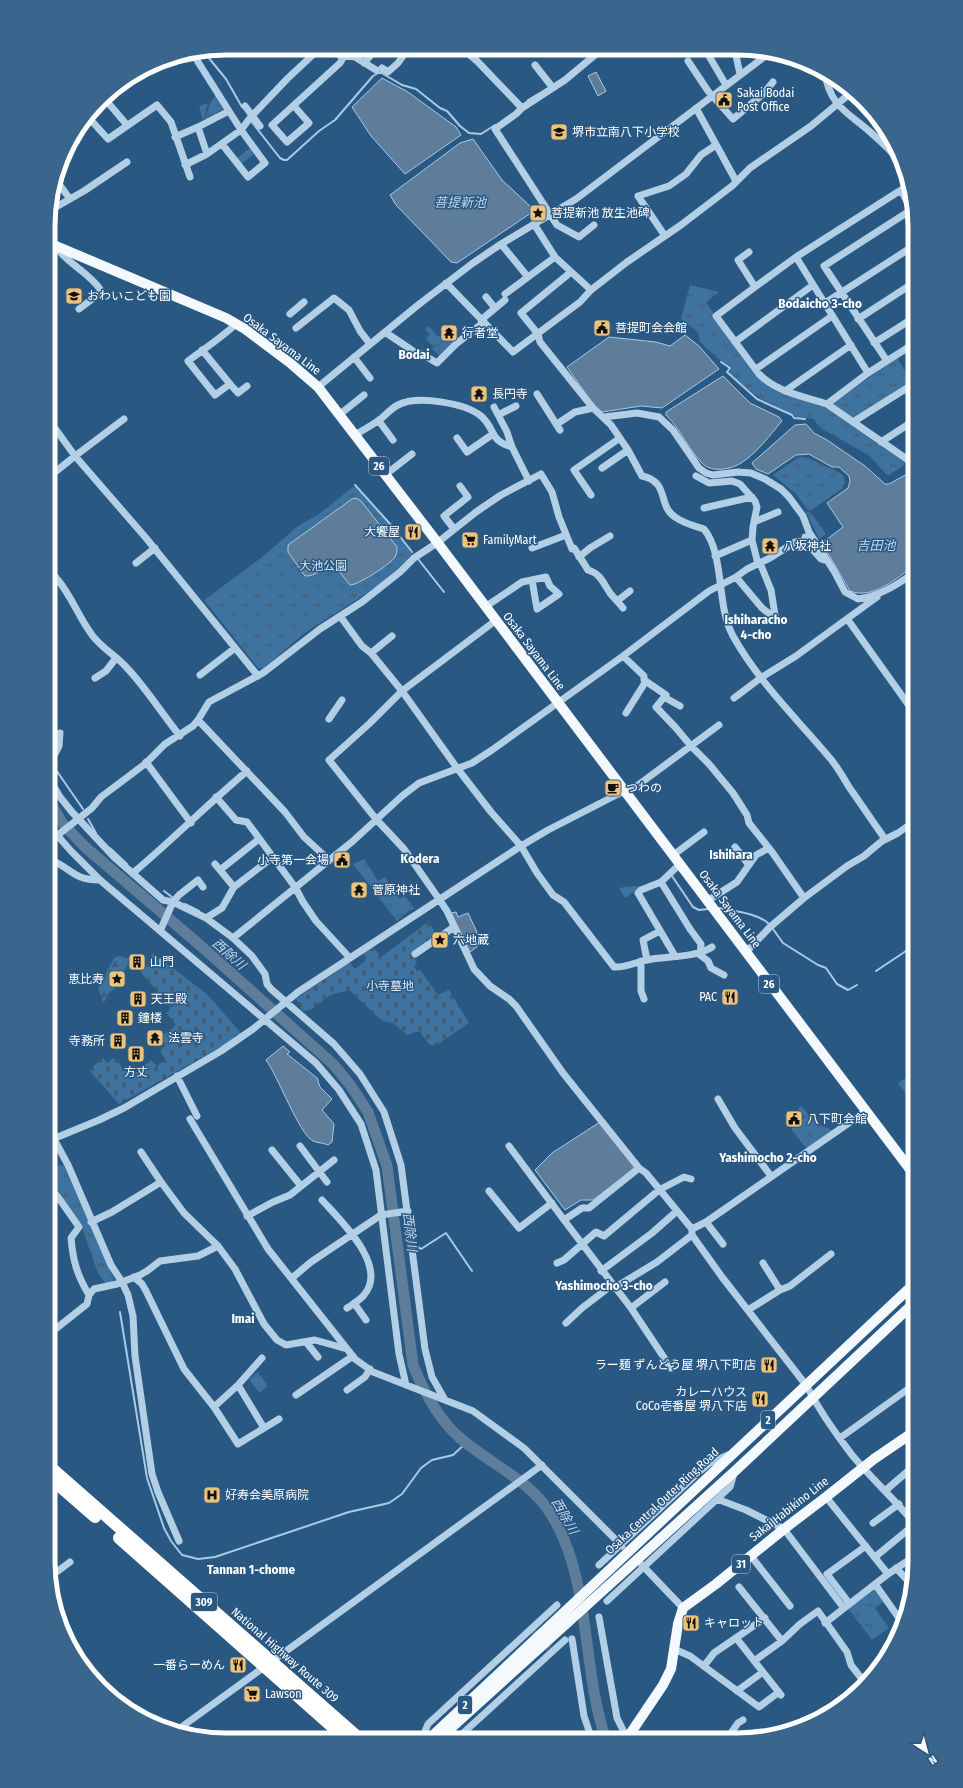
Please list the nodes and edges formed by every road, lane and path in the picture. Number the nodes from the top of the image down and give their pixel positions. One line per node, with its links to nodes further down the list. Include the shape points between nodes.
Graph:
1 (313, 55): 29 (street)
2 (342, 55): 25 (street, via 340,64)
3 (349, 55): 13 (street)
4 (370, 55): 13 (street)
5 (404, 55): 13 (street, via 388,72)
6 (469, 55): 26 (street)
7 (594, 55): 19 (street)
8 (708, 55): 18 (street)
9 (736, 55): 15 (street)
10 (195, 57): 28 (street)
11 (764, 57): 15 (street)
12 (688, 61): 20 (street)
13 (364, 62)
14 (535, 65): 19 (street)
15 (740, 74): 18 (street)
16 (827, 80): 23 (street, via 829,92)
17 (773, 82): 20 (street, via 763,94 733,119)
18 (726, 85): 20 (street)
19 (553, 88): 26 (street)
20 (712, 96): 27 (street)
21 (848, 96): 23 (street)
22 (108, 102): 31 (street)
23 (837, 105): 38 (street); 43 (street)
24 (245, 106): 29 (street)
25 (294, 106): 25 (street, via 309,123 287,142 272,125)
26 (522, 108): 50 (street, via 495,129)
27 (696, 108): 37 (street); 50 (street, via 576,199)
28 (229, 110): 33 (street); 34 (street)
29 (251, 116): 32 (street); 34 (street)
30 (91, 120): 31 (street, via 108,139)
31 (127, 125): 35 (street, via 157,105 171,122)
32 (260, 126)
33 (198, 127): 35 (street); 39 (street)
34 (241, 130): 36 (street); 36 (street, via 264,163 248,177)
35 (176, 137): 41 (street)
36 (222, 144): 39 (street)
37 (716, 145): 43 (street); 54 (street, via 701,155 686,174 669,186 638,196)
38 (890, 151)
39 (207, 154): 41 (street)
40 (127, 162): 47 (street)
41 (185, 165): 42 (street)
42 (190, 177)
43 (736, 181): 54 (street)
44 (60, 185): 47 (street)
45 (904, 188): 46 (street)
46 (901, 190): 48 (street); 61 (street)
47 (70, 199): 49 (street)
48 (907, 201)
49 (56, 208)
50 (549, 214): 52 (street); 53 (street, via 557,225 579,237)
51 (908, 214): 69 (street, via 824,266)
52 (534, 224): 55 (street); 60 (street)
53 (594, 225)
54 (665, 236): 68 (street)
55 (501, 244): 63 (street); 64 (street)
56 (55, 245): 82 (main road, Osaka Sayama Line / 26)
57 (55, 248): 75 (street, via 100,289 99,294)
58 (908, 250): 69 (street)
59 (749, 252): 67 (street, via 738,260)
60 (555, 257): 62 (street); 63 (street)
61 (796, 257): 65 (street); 67 (street)
62 (571, 272): 68 (street); 85 (street, via 521,313)
63 (528, 277): 74 (street)
64 (446, 283): 80 (street); 84 (street)
65 (813, 285): 72 (street); 86 (street)
66 (908, 286): 78 (street)
67 (755, 288): 86 (street, via 716,316)
68 (591, 290): 85 (street, via 580,302)
69 (841, 293): 72 (street); 78 (street)
70 (486, 297): 74 (street)
71 (304, 302): 73 (street)
72 (825, 303): 77 (street)
73 (297, 308): 76 (street); 79 (street)
74 (495, 308): 80 (street)
75 (79, 309)
76 (290, 314)
77 (832, 316): 89 (street); 94 (street)
78 (858, 318): 87 (street)
79 (306, 320): 83 (street); 88 (street, via 334,298 348,310)
80 (483, 321): 84 (street, via 437,363 416,353); 85 (street, via 513,352)
81 (908, 321): 87 (street)
82 (236, 324): 91 (street); 99 (main road, Osaka Sayama Line / 26, via 289,362)
83 (296, 328)
84 (385, 332): 88 (street)
85 (538, 334): 107 (street, via 540,342)
86 (735, 342): 94 (street)
87 (874, 343): 93 (street)
88 (370, 344): 92 (street)
89 (851, 345): 95 (street); 101 (street)
90 (908, 347): 93 (street)
91 (202, 350): 97 (street); 97 (street, via 188,361 215,395)
92 (354, 357): 96 (street); 99 (street)
93 (886, 361): 95 (street)
94 (756, 369): 101 (street, via 767,382)
95 (868, 373): 104 (street)
96 (370, 378)
97 (230, 384): 98 (street, via 238,393)
98 (247, 386)
99 (318, 387): 108 (main road, Osaka Sayama Line / 26)
100 (908, 387): 113 (street)
101 (785, 391): 104 (street)
102 (537, 394): 107 (street, via 558,427 575,412)
103 (364, 396): 108 (street)
104 (827, 404): 113 (street)
105 (516, 406): 109 (street)
106 (494, 407): 109 (street)
107 (593, 408): 110 (street)
108 (340, 415): 117 (main road, Osaka Sayama Line / 26)
109 (498, 415): 122 (street)
110 (604, 417): 119 (street); 129 (street, via 637,414 660,417 673,430 699,468 706,473)
111 (124, 419): 125 (street)
112 (378, 421): 116 (street, via 391,409 406,402 446,403 472,410 486,421); 117 (street); 120 (street)
113 (853, 422): 121 (street)
114 (908, 425): 121 (street)
115 (55, 428): 125 (street)
116 (493, 434): 118 (street, via 467,452); 122 (street, via 502,444)
117 (355, 435): 130 (main road, Osaka Sayama Line / 26)
118 (457, 438)
119 (620, 438): 123 (street); 135 (street, via 574,470)
120 (393, 440)
121 (881, 442): 126 (street)
122 (512, 446): 132 (street)
123 (628, 450): 127 (street); 150 (street, via 642,476 653,478 658,484 674,517 704,529)
124 (412, 454): 130 (street)
125 (75, 456): 128 (street); 147 (street)
126 (908, 459)
127 (602, 468)
128 (55, 473)
129 (753, 474): 133 (street); 137 (street, via 766,479)
130 (385, 475): 146 (main road, Osaka Sayama Line / 26)
131 (696, 476): 133 (street, via 709,483 732,481)
132 (529, 481): 141 (street, via 498,496); 142 (street, via 541,474 552,492)
133 (740, 484): 136 (street)
134 (460, 486): 141 (street, via 468,497 444,516)
135 (591, 495)
136 (752, 497): 138 (street); 140 (street, via 757,506)
137 (796, 505): 145 (street, via 795,512 806,535); 151 (street)
138 (704, 508)
139 (778, 512): 140 (street)
140 (754, 522): 144 (street)
141 (454, 529): 146 (street)
142 (566, 535): 148 (street); 149 (street, via 572,549 574,548)
143 (610, 536): 149 (street)
144 (752, 540): 150 (street); 153 (street)
145 (805, 541): 151 (street, via 821,559); 153 (street, via 795,542)
146 (437, 543): 162 (main road, Osaka Sayama Line / 26); 164 (street)
147 (155, 548): 152 (street); 168 (street)
148 (532, 548)
149 (579, 556): 161 (street, via 588,570 603,581)
150 (715, 556): 158 (street)
151 (826, 560): 160 (street, via 845,592 858,600)
152 (136, 563)
153 (759, 563): 155 (street); 155 (street, via 771,590 775,614 771,615 762,608)
154 (55, 577): 171 (street, via 67,592 90,633)
155 (736, 577): 158 (street)
156 (908, 577): 160 (street)
157 (532, 580): 157 (street, via 546,577 550,586 559,594 537,609); 162 (street, via 522,582)
158 (720, 584): 170 (street); 174 (street, via 726,620 733,636)
159 (630, 591): 161 (street)
160 (880, 594): 165 (street)
161 (617, 601): 163 (street)
162 (485, 607): 166 (main road, Osaka Sayama Line / 26)
163 (623, 608)
164 (340, 616): 169 (street, via 362,646); 173 (street)
165 (848, 620): 174 (street); 182 (street)
166 (495, 621): 177 (street); 181 (main road, Osaka Sayama Line / 26)
167 (392, 636): 169 (street)
168 (235, 648): 172 (street); 173 (street)
169 (371, 653): 177 (street)
170 (623, 656): 176 (street); 181 (street)
171 (116, 658): 175 (street, via 106,671); 189 (street, via 139,681)
172 (200, 675)
173 (258, 676): 186 (street, via 209,702)
174 (762, 677): 179 (street); 206 (street, via 830,758)
175 (95, 678)
176 (646, 681): 178 (street, via 666,695); 184 (street)
177 (402, 691): 193 (street); 199 (street, via 329,760)
178 (664, 697): 183 (street); 190 (street, via 656,707)
179 (734, 698)
180 (342, 700): 185 (street)
181 (557, 703): 193 (street, via 492,750 472,763); 196 (main road, Osaka Sayama Line / 26)
182 (908, 704)
183 (680, 706)
184 (626, 713)
185 (330, 718)
186 (198, 720): 189 (street); 194 (street)
187 (720, 725): 190 (street)
188 (60, 733): 191 (street, via 59,746)
189 (180, 736): 192 (street, via 165,744)
190 (691, 746): 196 (street); 209 (street, via 733,793 749,823)
191 (55, 754)
192 (146, 762): 198 (street, via 101,797); 200 (street)
193 (457, 768): 199 (street, via 419,783); 207 (street)
194 (247, 771): 197 (street); 212 (street, via 304,837)
195 (55, 788): 198 (street)
196 (625, 793): 207 (street); 210 (main road, Osaka Sayama Line / 26)
197 (216, 797): 200 (street); 205 (street, via 236,820 247,822)
198 (78, 819): 204 (street); 216 (street)
199 (376, 819): 212 (street); 223 (street, via 404,849)
200 (191, 823): 216 (street)
201 (908, 826): 206 (street)
202 (704, 832): 210 (street)
203 (55, 834): 204 (street)
204 (57, 836): 217 (street)
205 (259, 839): 211 (street); 220 (street, via 217,867)
206 (885, 839): 222 (street)
207 (520, 846): 223 (street); 237 (street, via 553,895 564,902 614,967)
208 (735, 847): 215 (street)
209 (769, 848): 215 (street, via 756,855); 222 (street)
210 (672, 856): 214 (main road, Osaka Sayama Line / 26)
211 (273, 857): 220 (street); 221 (street)
212 (329, 860): 221 (street)
213 (55, 862): 217 (street, via 86,880)
214 (679, 865): 218 (street); 224 (main road, Osaka Sayama Line / 26)
215 (748, 866): 224 (street, via 737,882)
216 (133, 873): 225 (street, via 163,900)
217 (100, 880): 228 (street)
218 (661, 882): 229 (street, via 638,893); 232 (street, via 701,944)
219 (203, 887): 225 (street, via 198,880)
220 (234, 887): 226 (street, via 222,908)
221 (296, 887): 230 (street); 236 (street, via 316,921)
222 (804, 898): 233 (street)
223 (439, 899): 227 (street); 236 (street)
224 (707, 901): 233 (main road, Osaka Sayama Line / 26)
225 (173, 902): 226 (street); 228 (street)
226 (206, 918): 230 (street)
227 (454, 927): 234 (street); 253 (street, via 474,969 516,1006 563,1073)
228 (161, 929): 241 (street)
229 (660, 931): 235 (street); 237 (street, via 643,940)
230 (233, 938): 240 (street, via 252,956 265,974 267,984)
231 (712, 947): 232 (street)
232 (700, 952): 235 (street); 238 (street, via 711,968)
233 (746, 952): 244 (main road, Osaka Sayama Line / 26)
234 (415, 954)
235 (675, 956): 237 (street)
236 (349, 957): 240 (street)
237 (644, 961): 239 (street, via 641,991)
238 (724, 975)
239 (644, 999)
240 (283, 1004): 241 (street); 267 (street, via 328,1039 344,1055 384,1112 400,1159)
241 (266, 1019): 242 (street, via 238,1041); 269 (street, via 316,1062 339,1090 361,1124 376,1170)
242 (177, 1076): 245 (street, via 118,1111); 270 (street, via 194,1118)
243 (718, 1099): 255 (street, via 735,1128)
244 (866, 1111): 252 (main road, Osaka Sayama Line / 26); 255 (street)
245 (55, 1138)
246 (55, 1146): 272 (street, via 68,1165)
247 (300, 1146): 254 (street)
248 (509, 1146): 266 (street)
249 (272, 1150): 259 (street)
250 (141, 1152): 257 (street)
251 (334, 1160): 254 (street)
252 (908, 1167)
253 (640, 1168): 260 (street); 271 (street, via 589,1208 582,1208)
254 (319, 1172): 258 (street); 259 (street)
255 (771, 1176): 273 (street)
256 (691, 1179): 260 (street, via 684,1177)
257 (161, 1182): 272 (street); 278 (street, via 184,1213)
258 (327, 1182)
259 (301, 1186): 270 (street, via 290,1195)
260 (659, 1190): 268 (street); 277 (street, via 604,1236 596,1232)
261 (489, 1191): 266 (street, via 519,1228)
262 (55, 1194): 263 (street)
263 (58, 1197): 264 (street); 290 (street, via 79,1227 71,1238 72,1256 78,1276)
264 (55, 1200)
265 (322, 1200): 275 (street)
266 (552, 1203): 271 (street)
267 (405, 1211): 269 (street); 313 (street, via 425,1349 432,1377)
268 (677, 1211): 274 (street); 282 (street)
269 (382, 1214): 275 (street); 306 (street, via 399,1354)
270 (247, 1216): 284 (street)
271 (564, 1220): 277 (street)
272 (91, 1222): 285 (street)
273 (706, 1222): 274 (street); 276 (street)
274 (692, 1232): 287 (street, via 657,1262); 295 (street)
275 (352, 1235): 284 (street); 291 (street, via 366,1255 370,1273 368,1289)
276 (723, 1244)
277 (582, 1245): 281 (street); 282 (street)
278 (218, 1246): 283 (street, via 198,1256 160,1260 147,1271); 299 (street, via 234,1269 264,1324 277,1340 286,1345)
279 (830, 1254): 288 (street, via 790,1286)
280 (763, 1263): 288 (street)
281 (557, 1264)
282 (601, 1271): 287 (street)
283 (134, 1277): 285 (street); 314 (street, via 146,1291 184,1369)
284 (292, 1278): 300 (street)
285 (122, 1282): 290 (street, via 94,1289); 334 (street, via 133,1316 135,1356 152,1474)
286 (665, 1282): 293 (street)
287 (613, 1286): 293 (street); 297 (street)
288 (780, 1290): 295 (street)
289 (908, 1290): 307 (main road, Osaka Central Outer Ring Road / 2)
290 (89, 1295): 298 (street, via 87,1304)
291 (354, 1303): 292 (street); 296 (street)
292 (347, 1308)
293 (631, 1308): 304 (street)
294 (908, 1309): 312 (main road, 2)
295 (748, 1310): 307 (street)
296 (366, 1320)
297 (566, 1323)
298 (55, 1329)
299 (306, 1342): 300 (street, via 315,1340); 302 (street)
300 (347, 1350): 301 (street)
301 (353, 1356): 305 (street); 311 (street)
302 (318, 1357)
303 (262, 1358): 308 (street)
304 (671, 1368)
305 (370, 1370): 306 (street); 310 (street, via 365,1377)
306 (407, 1385): 313 (street)
307 (806, 1385): 312 (street); 319 (main road, Osaka Central Outer Ring Road / 2)
308 (238, 1386): 314 (street); 316 (street)
309 (908, 1389): 318 (street)
310 (347, 1390)
311 (296, 1395)
312 (812, 1398): 318 (street); 324 (main road, 2)
313 (442, 1399): 320 (street, via 473,1411 524,1448)
314 (214, 1407): 316 (street, via 238,1444)
315 (279, 1419): 316 (street)
316 (264, 1428)
317 (908, 1436): 321 (main road, Sakai Habikino Line / 31)
318 (840, 1438): 321 (street)
319 (733, 1453): 335 (street, via 710,1463 700,1471); 354 (main road, Osaka Central Outer Ring Road / 2, via 591,1585)
320 (542, 1465): 335 (street); 363 (street)
321 (864, 1468): 326 (street); 327 (main road, Sakai Habikino Line / 31)
322 (908, 1470): 326 (street)
323 (55, 1471): 363 (highway, National Highway Route 309 / 309)
324 (735, 1471): 328 (street, via 730,1487); 354 (main road, 2, via 594,1601)
325 (55, 1482): 363 (highway, National Highway Route 309 / 309)
326 (886, 1490): 329 (street)
327 (826, 1498): 332 (main road, Sakai Habikino Line / 31); 336 (street)
328 (717, 1499): 332 (street); 342 (street)
329 (899, 1504): 330 (street); 331 (street)
330 (908, 1515)
331 (873, 1523)
332 (784, 1529): 337 (main road, Sakai Habikino Line / 31); 351 (street)
333 (908, 1530): 338 (street)
334 (180, 1541)
335 (622, 1545): 341 (street)
336 (866, 1546): 338 (street); 351 (street, via 827,1574)
337 (751, 1556): 352 (street); 353 (main road, Sakai Habikino Line / 31)
338 (875, 1557): 345 (street)
339 (908, 1560): 343 (street)
340 (70, 1562): 344 (street)
341 (599, 1565)
342 (643, 1566): 349 (street); 353 (street)
343 (896, 1568): 345 (street); 346 (street)
344 (55, 1573)
345 (888, 1574): 347 (street)
346 (907, 1580)
347 (875, 1584): 351 (street); 357 (street)
348 (740, 1587): 356 (street)
349 (607, 1601)
350 (557, 1605): 373 (street, via 428,1724)
351 (846, 1605): 358 (street)
352 (790, 1606)
353 (683, 1608): 361 (main road)
354 (571, 1613): 366 (main road, 2); 374 (main road); 377 (main road)
355 (599, 1617): 380 (street, via 616,1718)
356 (765, 1618): 359 (street); 360 (street)
357 (899, 1618)
358 (825, 1623): 360 (street, via 818,1611); 367 (street, via 847,1652 851,1665)
359 (737, 1639): 362 (street); 364 (street, via 714,1653)
360 (782, 1641): 362 (street)
361 (674, 1649): 364 (street); 381 (main road, via 670,1669 663,1685)
362 (754, 1661): 365 (street)
363 (268, 1664): 370 (street); 371 (highway, National Highway Route 309 / 309); 372 (highway, National Highway Route 309 / 309)
364 (704, 1666): 368 (street)
365 (763, 1672): 368 (street); 368 (street, via 780,1694 759,1707)
366 (504, 1674): 375 (main road, 2); 376 (main road, 2)
367 (862, 1679)
368 (737, 1691)
369 (743, 1720): 382 (street)
370 (180, 1727)
371 (340, 1733)
372 (353, 1733)
373 (425, 1733)
374 (430, 1733)
375 (430, 1733)
376 (445, 1733)
377 (455, 1733)
378 (463, 1733): 379 (street, via 569,1640)
379 (590, 1733)
380 (624, 1733)
381 (631, 1733)
382 (731, 1733)

